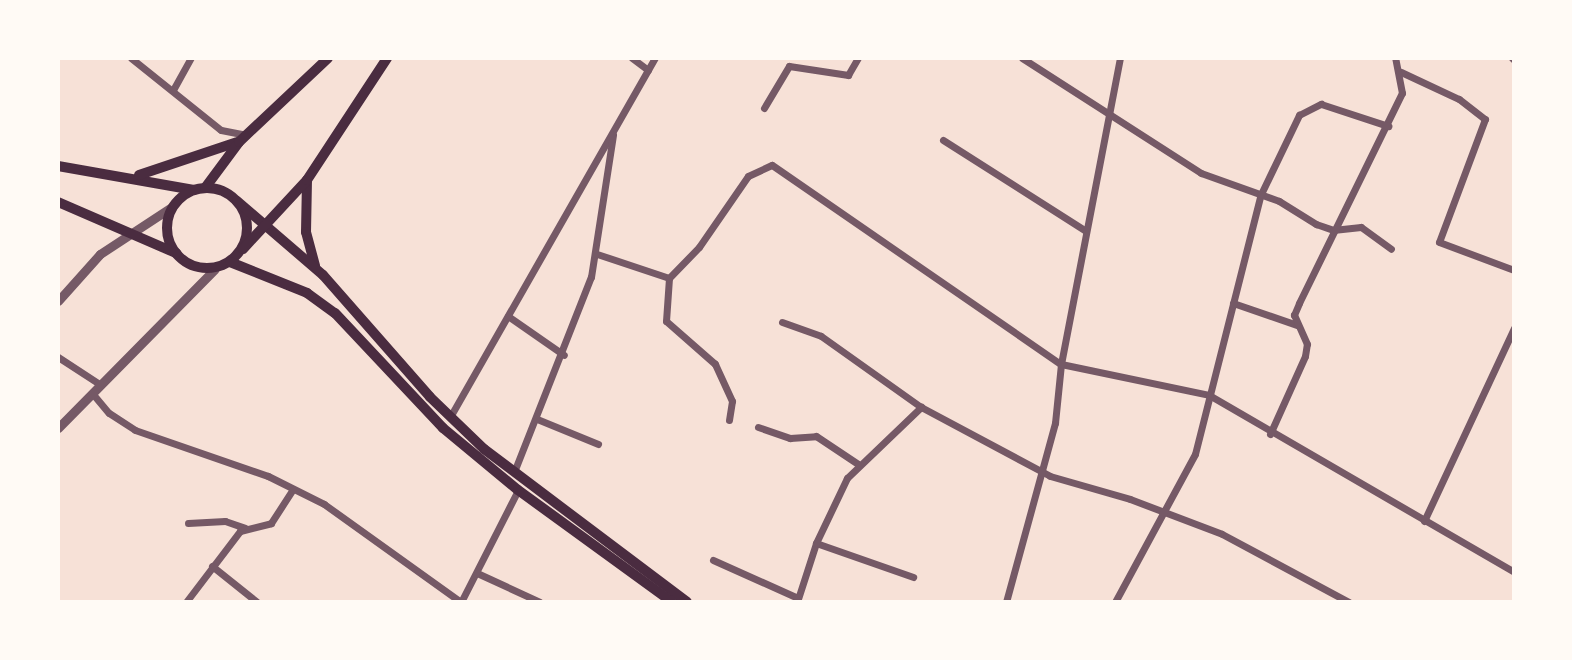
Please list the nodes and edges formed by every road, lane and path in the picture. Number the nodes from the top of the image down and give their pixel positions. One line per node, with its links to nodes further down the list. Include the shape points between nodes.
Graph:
1 (131, 58): 13 (street)
2 (191, 58): 13 (street)
3 (328, 58): 18 (main road)
4 (387, 58): 22 (main road)
5 (632, 58): 11 (street)
6 (655, 58): 11 (street)
7 (858, 58): 14 (street, via 848,75 789,66)
8 (1022, 58): 15 (street)
9 (1120, 58): 15 (street)
10 (1395, 58): 12 (street)
11 (648, 70): 17 (street)
12 (1401, 72): 16 (street, via 1402,93); 38 (street, via 1459,99 1485,119 1439,242)
13 (173, 90): 18 (street, via 221,130)
14 (764, 108)
15 (1109, 110): 24 (street, via 1201,173); 30 (street)
16 (1388, 126): 24 (street, via 1314,105 1299,115); 29 (street)
17 (614, 130): 34 (street); 42 (street)
18 (243, 138): 21 (main road); 23 (main road)
19 (943, 140): 30 (street)
20 (58, 166): 21 (main road)
21 (135, 176): 23 (main road)
22 (307, 180): 28 (main road); 36 (main road, via 306,232)
23 (200, 189): 25 (main road); 27 (main road)
24 (1261, 194): 29 (street); 41 (street)
25 (237, 201): 28 (main road); 35 (main road, via 247,221)
26 (58, 202): 31 (main road)
27 (173, 206): 31 (street); 33 (main road, via 167,230)
28 (270, 226): 35 (main road); 36 (main road)
29 (1333, 230): 32 (street, via 1361,227); 44 (street, via 1299,303)
30 (1086, 231): 48 (street)
31 (126, 235): 33 (main road); 40 (street, via 78,274)
32 (1391, 249)
33 (176, 253): 37 (main road, via 198,267)
34 (597, 254): 39 (street); 46 (street)
35 (234, 258): 37 (main road); 64 (main road, via 307,293 335,313 420,406)
36 (316, 268): 53 (main road)
37 (215, 269): 49 (street)
38 (1514, 270)
39 (669, 278): 48 (street, via 699,247 748,176 772,165); 55 (street, via 666,321 715,364 732,401)
40 (58, 301)
41 (1233, 303): 44 (street); 51 (street)
42 (508, 316): 46 (street); 53 (street)
43 (782, 322): 52 (street, via 821,336)
44 (1297, 325): 58 (street, via 1307,344 1305,356)
45 (1514, 328): 66 (street)
46 (564, 355): 54 (street)
47 (58, 357): 49 (street)
48 (1061, 364): 51 (street); 61 (street, via 1055,423)
49 (101, 385): 50 (street)
50 (92, 393): 57 (street); 63 (street, via 109,413 135,430)
51 (1209, 395): 58 (street); 65 (street, via 1195,454)
52 (921, 407): 60 (street); 61 (street)
53 (450, 417): 62 (main road)
54 (537, 419): 59 (street); 62 (street)
55 (729, 420)
56 (758, 427): 60 (street, via 790,438 816,436)
57 (58, 428)
58 (1270, 434): 66 (street)
59 (598, 444)
60 (858, 464): 69 (street)
61 (1039, 469): 65 (street); 83 (street)
62 (514, 472): 82 (main road)
63 (293, 489): 68 (street, via 271,523); 79 (street, via 364,530)
64 (518, 490): 73 (street); 81 (main road)
65 (1162, 510): 76 (street, via 1222,534); 84 (street)
66 (1424, 521): 72 (street)
67 (188, 523): 68 (street, via 225,521)
68 (245, 528): 71 (street)
69 (816, 543): 74 (street); 75 (street)
70 (713, 560): 75 (street)
71 (212, 566): 77 (street); 78 (street)
72 (1514, 572)
73 (477, 573): 79 (street); 80 (street)
74 (913, 577)
75 (797, 600)
76 (1344, 601)
77 (186, 602)
78 (257, 602)
79 (461, 602)
80 (540, 602)
81 (672, 602)
82 (687, 602)
83 (1006, 602)
84 (1115, 602)

